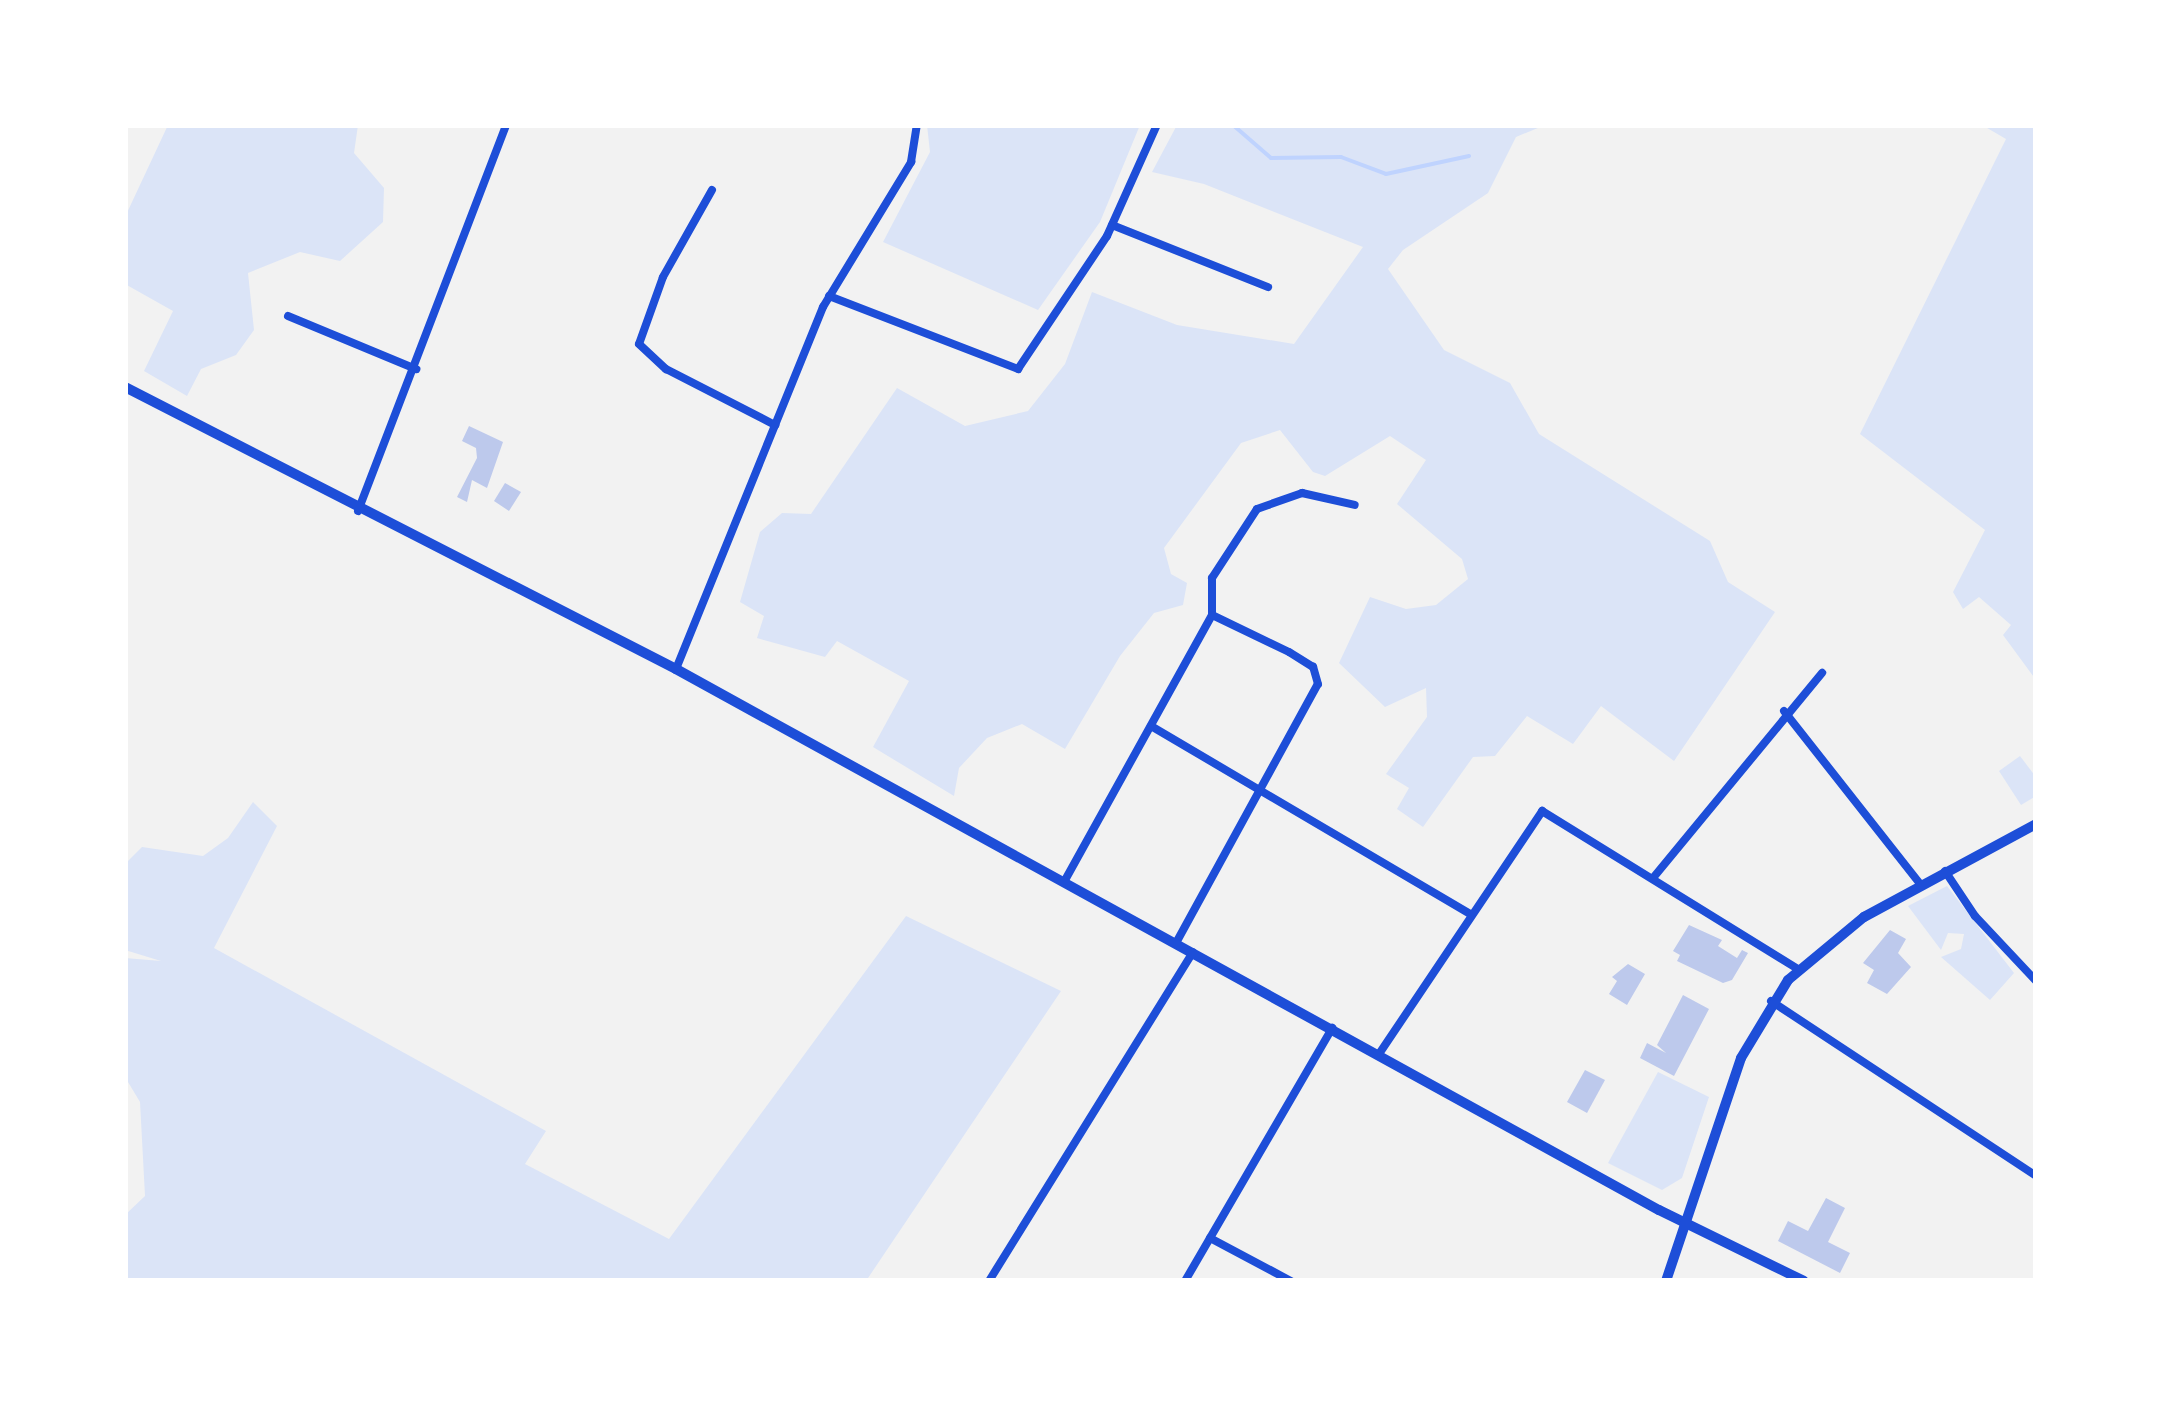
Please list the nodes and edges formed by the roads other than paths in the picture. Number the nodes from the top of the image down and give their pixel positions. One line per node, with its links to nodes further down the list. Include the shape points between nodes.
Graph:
1 (506, 125): 9 (street)
2 (917, 125): 7 (street, via 914,156)
3 (1157, 125): 5 (street)
4 (712, 190): 11 (street, via 663,278 639,344 666,370)
5 (1112, 225): 6 (street); 7 (street, via 1018,369)
6 (1268, 287)
7 (829, 296): 11 (street)
8 (288, 316): 9 (street)
9 (416, 369): 13 (street)
10 (125, 387): 13 (main road)
11 (774, 425): 15 (street)
12 (1355, 506): 14 (street, via 1302,492 1257,509 1212,578)
13 (358, 511): 15 (main road)
14 (1212, 615): 18 (street); 19 (street, via 1289,652 1318,678)
15 (676, 669): 23 (main road)
16 (1822, 673): 17 (street)
17 (1784, 711): 22 (street); 24 (street)
18 (1151, 726): 19 (street); 23 (street)
19 (1260, 790): 25 (street); 26 (street)
20 (2036, 824): 21 (main road)
21 (1945, 871): 24 (main road); 29 (street, via 1974,916)
22 (1652, 878): 25 (street, via 1542,811); 28 (street)
23 (1064, 882): 26 (main road)
24 (1920, 884): 28 (main road, via 1843,930)
25 (1470, 914): 32 (street)
26 (1176, 942): 27 (main road)
27 (1193, 952): 31 (main road); 36 (street)
28 (1798, 968): 30 (main road)
29 (2036, 981)
30 (1772, 1001): 33 (street); 34 (main road, via 1730,1089)
31 (1332, 1028): 32 (main road); 35 (street)
32 (1379, 1054): 34 (main road)
33 (2036, 1176)
34 (1688, 1224): 39 (main road); 40 (main road)
35 (1210, 1238): 37 (street); 38 (street)
36 (989, 1281)
37 (1185, 1281)
38 (1291, 1281)
39 (1666, 1281)
40 (1804, 1281)

